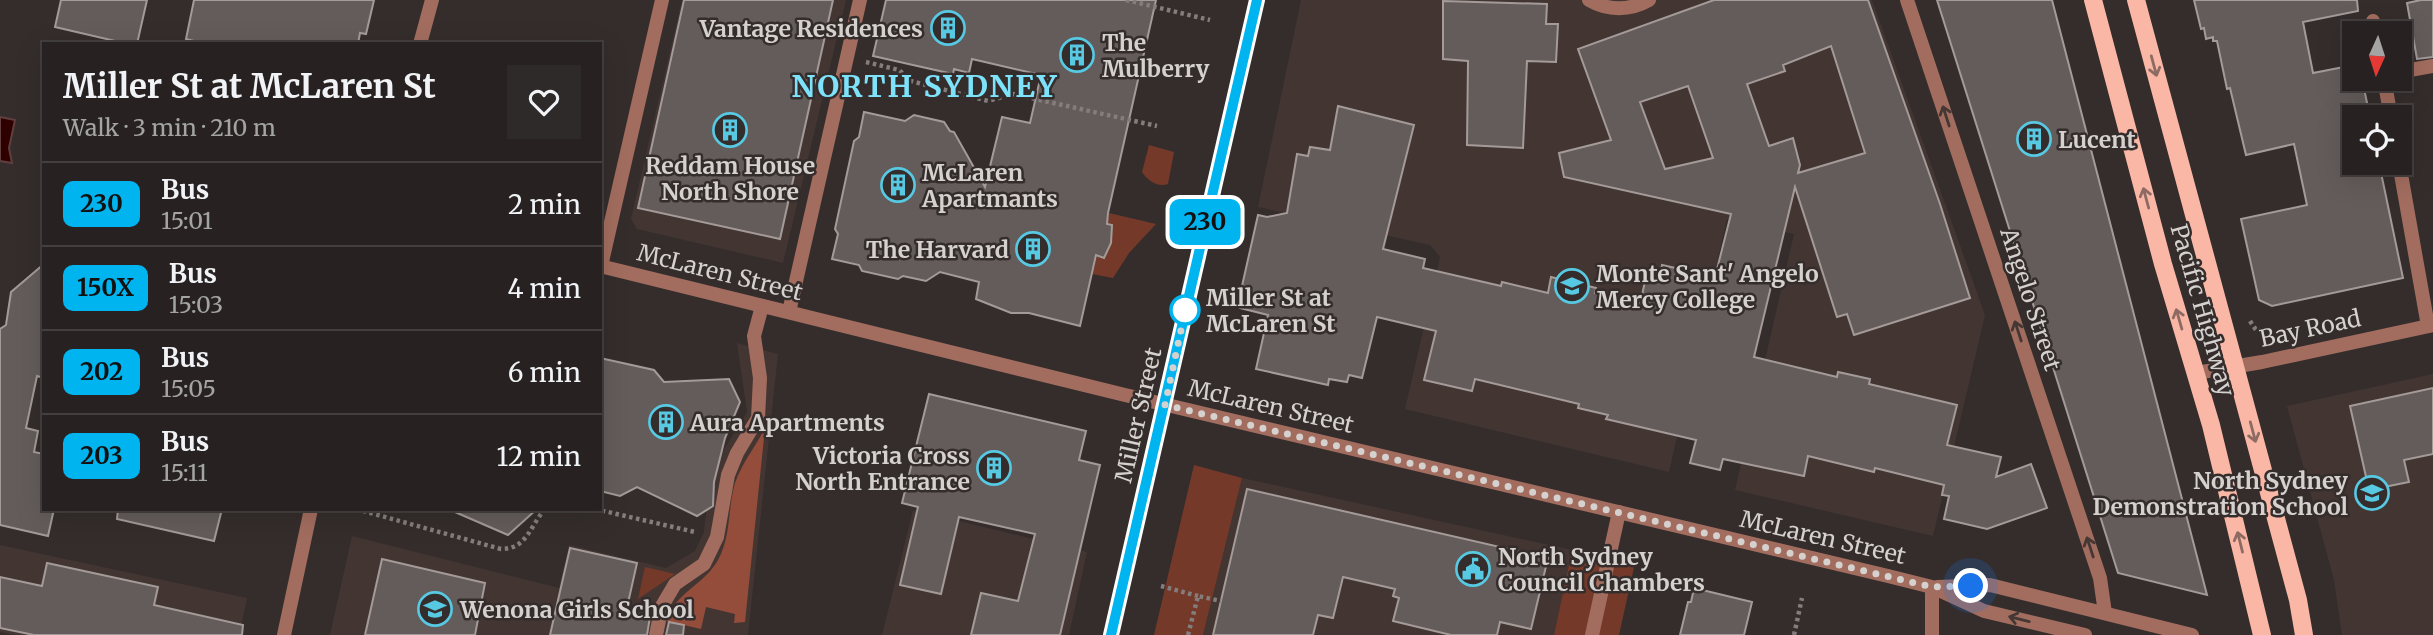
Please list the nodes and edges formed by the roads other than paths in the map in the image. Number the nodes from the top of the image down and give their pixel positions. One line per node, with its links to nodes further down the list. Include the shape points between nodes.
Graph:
1 (432, 0): 10 (street)
2 (662, 0): 14 (street)
3 (860, 0): 17 (street)
4 (1257, 0): 21 (main road, Miller Street)
5 (1589, 0): 6 (street, via 1618,9)
6 (1649, 0)
7 (1907, 0): 25 (street, Angelo Street, one-way to 7, via 2100,578)
8 (2093, 0): 20 (main road, Pacific Highway, one-way to 8)
9 (2136, 0): 19 (main road, Pacific Highway, one-way to 19)
10 (422, 42)
11 (2433, 65): 12 (street)
12 (2412, 69)
13 (2401, 175): 18 (street)
14 (602, 262)
15 (602, 266): 16 (street, McLaren Street)
16 (762, 306): 17 (street, McLaren Street); 27 (street, via 754,335 760,378 758,418 729,475 717,537 704,564 675,584 662,607)
17 (789, 312): 21 (street, McLaren Street)
18 (2430, 325): 19 (street, Bay Road)
19 (2235, 366): 20 (street, Bay Road); 34 (main road, Pacific Highway, one-way to 34)
20 (2196, 373): 33 (main road, Pacific Highway, one-way to 20)
21 (1165, 405): 23 (street, McLaren Street); 28 (main road, Miller Street)
22 (312, 511): 26 (street)
23 (1619, 512): 24 (street, McLaren Street); 29 (street)
24 (1932, 587): 25 (street, McLaren Street, via 1990,585); 30 (street); 31 (street, McLaren Street, one-way to 24, via 1984,611)
25 (2105, 613): 32 (street, McLaren Street)
26 (284, 635)
27 (656, 635)
28 (1111, 635)
29 (1592, 635)
30 (1933, 635)
31 (2085, 635)
32 (2192, 635)
33 (2262, 635)
34 (2304, 635)

